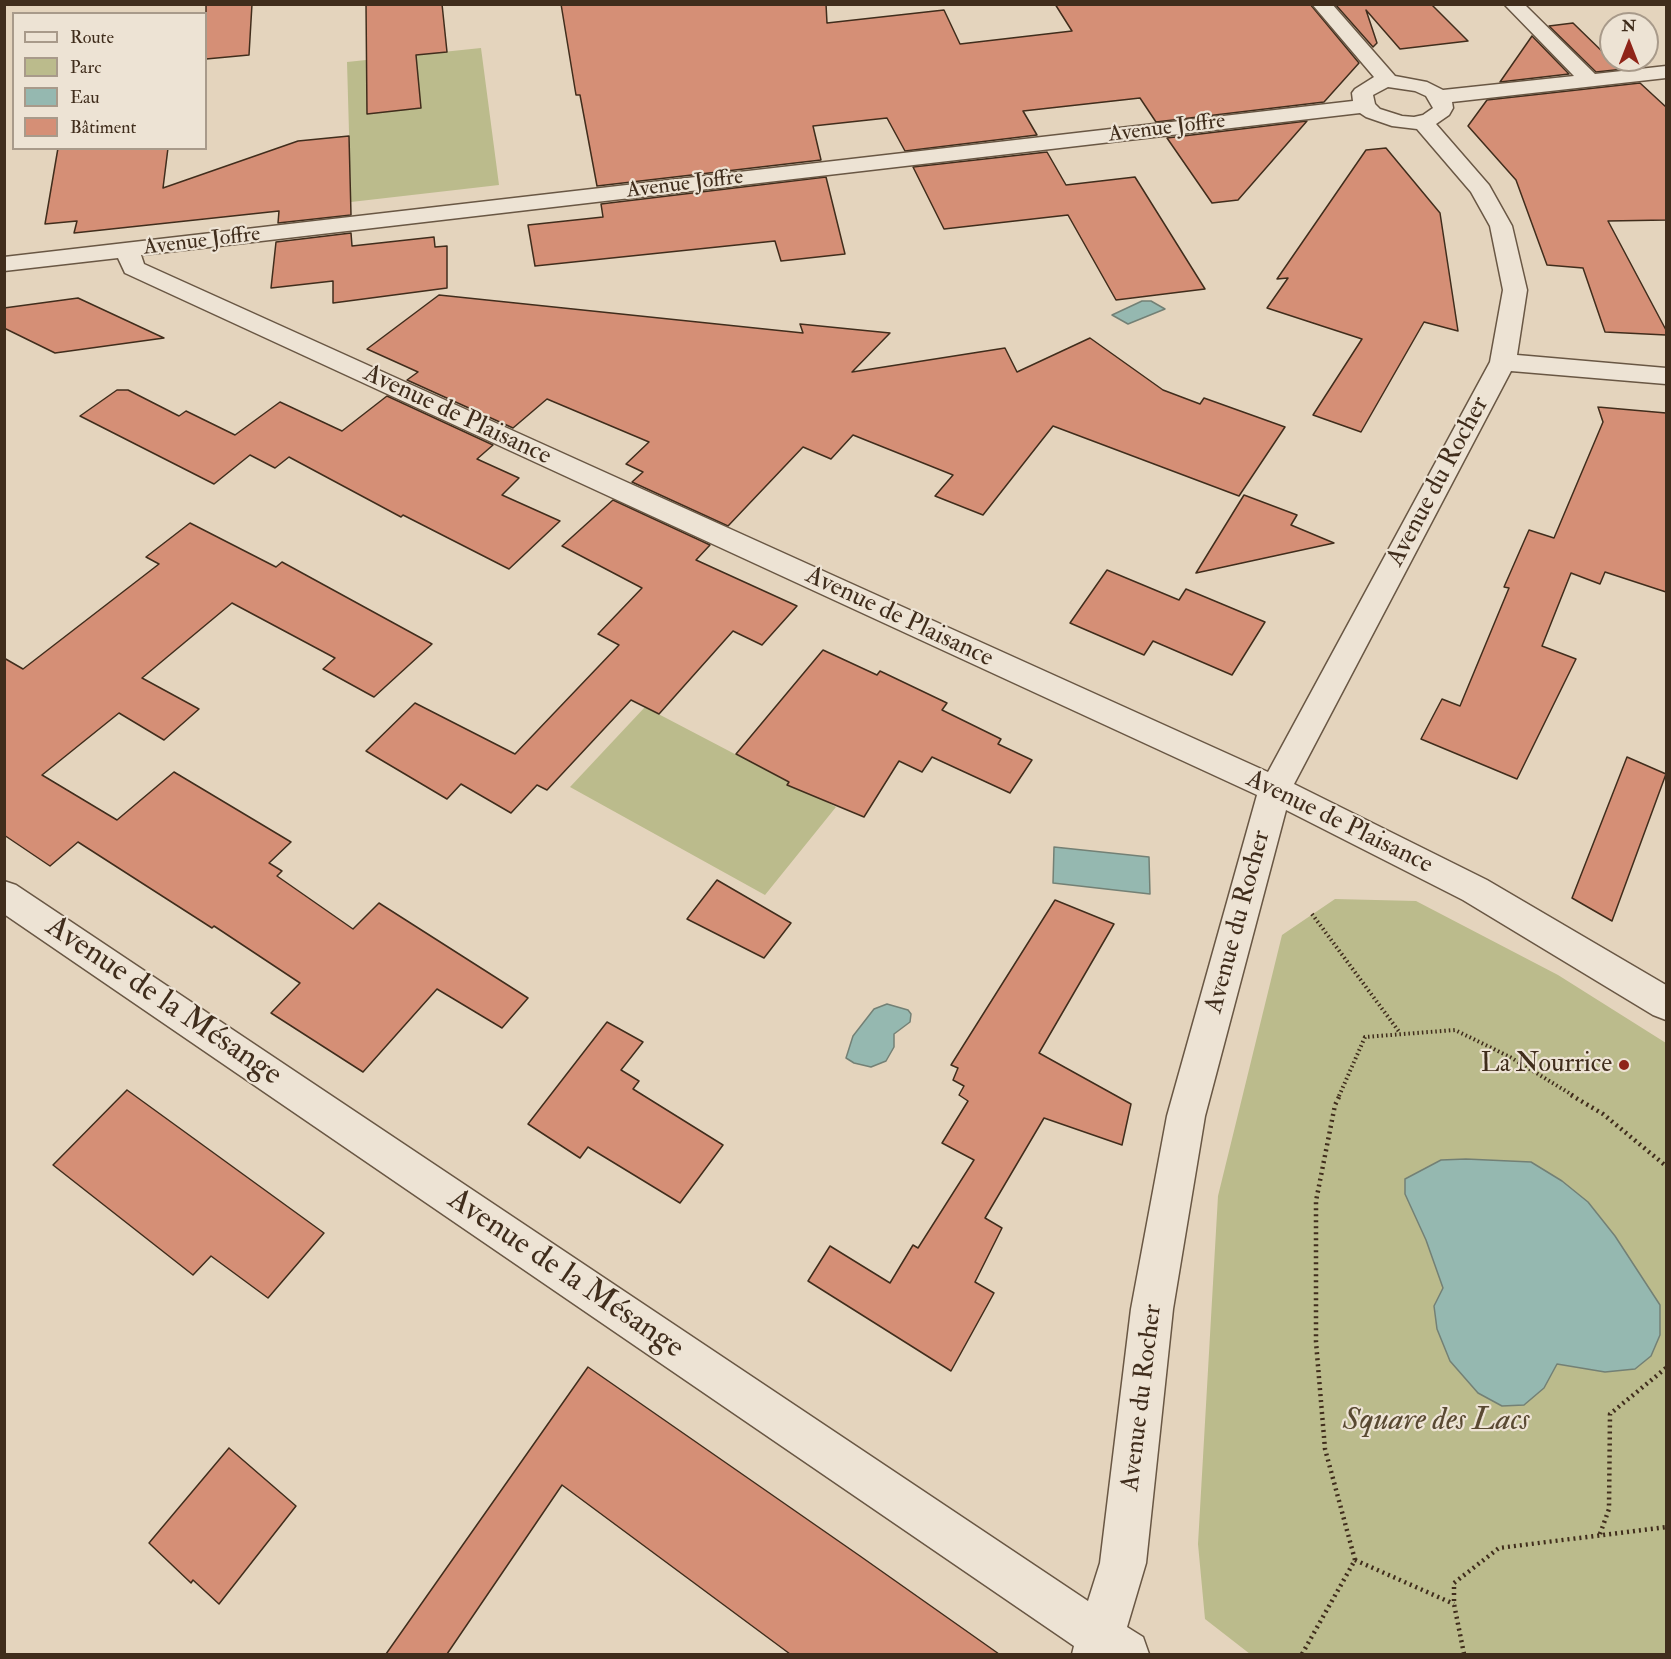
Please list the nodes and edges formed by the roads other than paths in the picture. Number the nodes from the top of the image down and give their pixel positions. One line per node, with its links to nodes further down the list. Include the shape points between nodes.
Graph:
1 (1321, 4): 5 (street)
2 (1513, 4): 4 (street)
3 (1666, 72): 4 (street)
4 (1590, 80): 6 (street)
5 (1388, 81): 6 (street, via 1420,86); 7 (street, via 1376,83 1362,93)
6 (1438, 97): 8 (street, via 1443,108 1439,115)
7 (1365, 106): 8 (street, via 1399,122); 9 (street, Avenue Joffre)
8 (1422, 121): 11 (street, Avenue du Rocher, via 1481,190 1501,226 1515,290)
9 (128, 250): 10 (street, Avenue Joffre); 13 (street, Avenue de Plaisance, via 133,268)
10 (4, 264)
11 (1503, 362): 12 (street); 13 (street, Avenue du Rocher)
12 (1666, 376)
13 (1275, 789): 15 (street, Avenue de Plaisance, via 1475,890); 16 (street, Avenue du Rocher, via 1186,1116 1152,1309 1124,1563)
14 (4, 895): 16 (street, Avenue de la Mésange)
15 (1666, 1004)
16 (1108, 1649)

